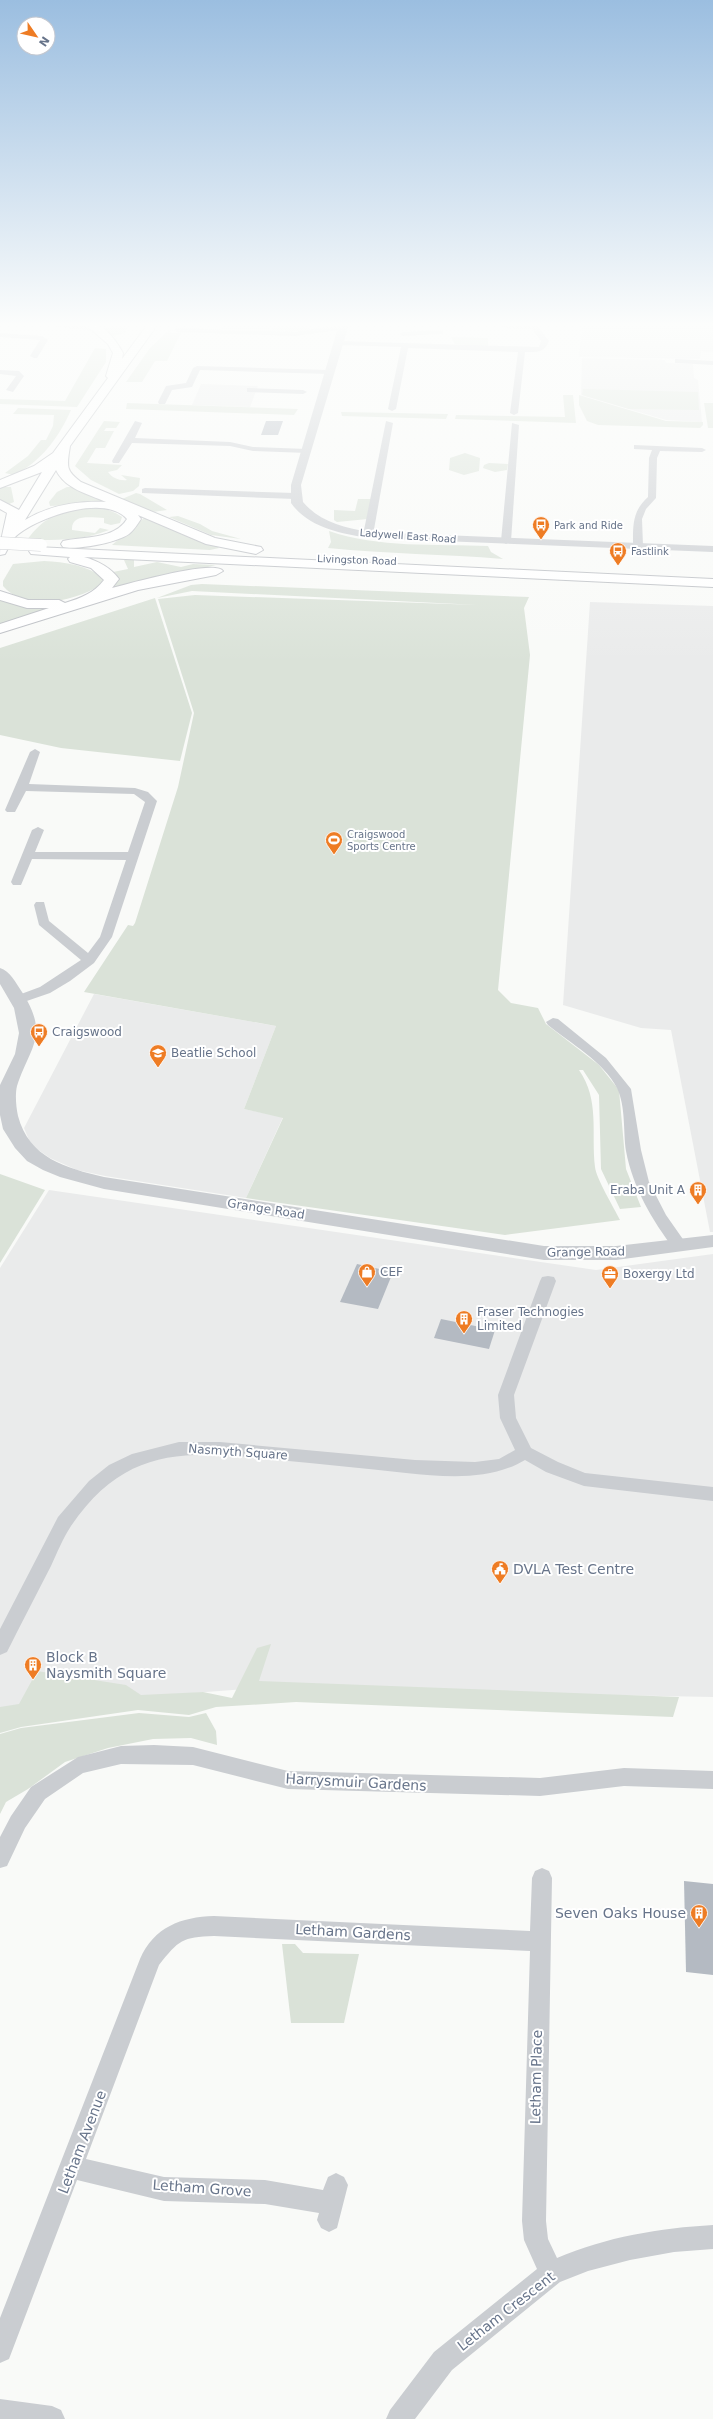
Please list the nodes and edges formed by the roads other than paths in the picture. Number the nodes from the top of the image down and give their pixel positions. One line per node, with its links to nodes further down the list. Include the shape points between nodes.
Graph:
1 (71, 437): 7 (main road)
2 (131, 437): 6 (street)
3 (311, 437): 11 (street)
4 (386, 437): 17 (street)
5 (516, 437): 19 (street)
6 (130, 440): 11 (street, via 230,444 253,449); 12 (street)
7 (64, 446): 13 (main road, via 38,469); 18 (main road); 24 (main road, via 60,469 62,474 77,485 211,541 259,551)
8 (637, 447): 9 (street)
9 (657, 448): 10 (street); 20 (street, via 652,498 638,515)
10 (702, 450)
11 (307, 451): 15 (street)
12 (116, 461)
13 (0, 484)
14 (151, 492): 15 (street)
15 (295, 496): 17 (street, Ladywell East Road, via 302,510 314,520 345,531)
16 (0, 504): 18 (main road, via 14,512)
17 (368, 535): 19 (street, Ladywell East Road)
18 (5, 539): 21 (main road, Livingston Road, bridge); 21 (main road, via 47,513 74,507 112,506 126,511 134,519 129,526 108,537); 23 (main road)
19 (506, 541): 20 (street, Ladywell East Road)
20 (638, 546): 22 (street, Ladywell East Road)
21 (42, 549): 23 (main road, Livingston Road); 24 (main road, Livingston Road); 25 (main road, Livingston Road); 28 (main road, via 96,565 112,578 109,585 91,597 49,605 26,604)
22 (713, 549)
23 (0, 550)
24 (397, 561): 26 (main road, Livingston Road)
25 (415, 569): 27 (main road, Livingston Road); 29 (main road, via 259,569 180,575)
26 (713, 576)
27 (713, 583)
28 (0, 595)
29 (0, 629)
30 (35, 752): 31 (street)
31 (22, 787): 32 (street); 35 (street, via 127,791 144,794 151,801)
32 (11, 810)
33 (38, 830): 34 (street)
34 (28, 855): 35 (street); 36 (street)
35 (132, 856): 38 (street, via 106,937)
36 (17, 882)
37 (40, 905): 38 (street, via 43,922 64,942)
38 (89, 960): 40 (street, via 45,990)
39 (0, 973): 40 (street, Grange Road)
40 (18, 1000): 43 (street, Grange Road, via 26,1016 28,1033 25,1050 2,1103 3,1123 13,1146 37,1162 63,1174 104,1184 544,1253 616,1253)
41 (553, 1022): 43 (street, via 608,1067 624,1090 635,1158 643,1184 666,1228)
42 (713, 1240): 43 (street, Grange Road)
43 (679, 1244)
44 (548, 1281): 45 (street, via 506,1395 508,1418)
45 (525, 1452): 46 (street, via 552,1467 584,1479); 47 (street, Nasmyth Square, via 505,1464 475,1469 415,1468 220,1448 179,1448 138,1459 115,1470 95,1486 64,1522)
46 (713, 1494)
47 (0, 1647)
48 (713, 1780): 49 (street, Harrysmuir Gardens, via 638,1776 540,1788 296,1780 193,1756 121,1756 78,1766 38,1793 18,1822)
49 (0, 1859)
50 (542, 1878): 52 (street, Letham Place)
51 (169, 1936): 52 (street, Letham Gardens, via 187,1926 214,1926); 53 (street, Letham Avenue, via 151,1959)
52 (539, 1941): 56 (street, Letham Place, via 534,2221 536,2240)
53 (72, 2167): 54 (street, Letham Grove, via 164,2189 265,2192); 57 (street, Letham Avenue)
54 (333, 2202)
55 (713, 2237): 56 (street, Letham Crescent, via 631,2248 565,2266)
56 (551, 2273): 60 (street, Letham Crescent, via 443,2361)
57 (0, 2350)
58 (0, 2412): 59 (street)
59 (52, 2419)
60 (399, 2419)

